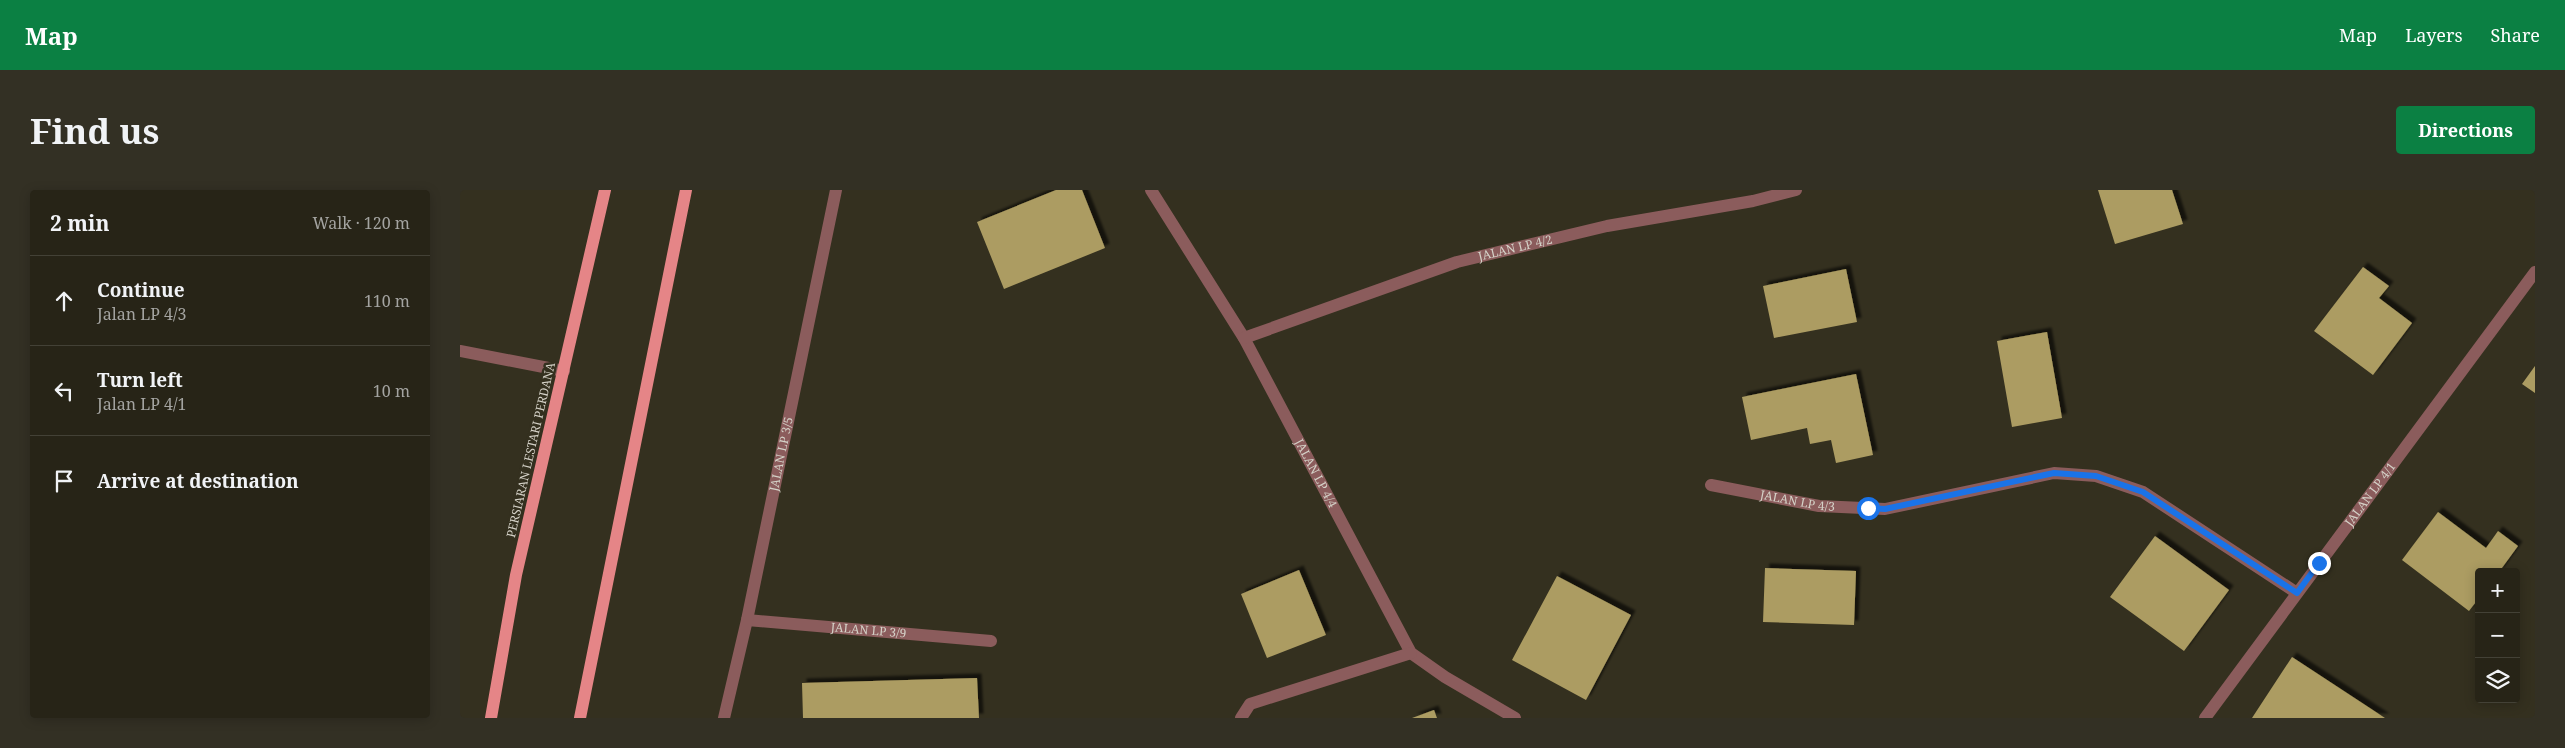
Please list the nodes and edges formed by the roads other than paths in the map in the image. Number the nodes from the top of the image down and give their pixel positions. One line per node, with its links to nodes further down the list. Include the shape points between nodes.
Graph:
1 (605, 190): 9 (main road, PERSIARAN LESTARI PERDANA)
2 (686, 190): 16 (main road)
3 (836, 190): 12 (street, JALAN LP 3/5)
4 (1151, 190): 7 (street, JALAN LP 4/4)
5 (1796, 190): 7 (street, JALAN LP 4/2, via 1753,201 1608,226 1457,262)
6 (2535, 272): 11 (street, JALAN LP 4/1)
7 (1244, 338): 14 (street, JALAN LP 4/4)
8 (460, 351): 9 (street)
9 (564, 371): 15 (main road, PERSIARAN LESTARI PERDANA, via 516,575)
10 (1711, 485): 11 (street, JALAN LP 4/3, via 1819,506 1885,509 2054,473 2096,476 2143,492)
11 (2297, 593): 20 (street, JALAN LP 4/1)
12 (747, 620): 13 (street, JALAN LP 3/9); 17 (street, JALAN LP 3/5)
13 (990, 641)
14 (1411, 653): 18 (street, via 1250,704); 19 (street, JALAN LP 4/4, via 1445,677)
15 (491, 718)
16 (580, 718)
17 (724, 718)
18 (1240, 718)
19 (1516, 718)
20 (2205, 718)

